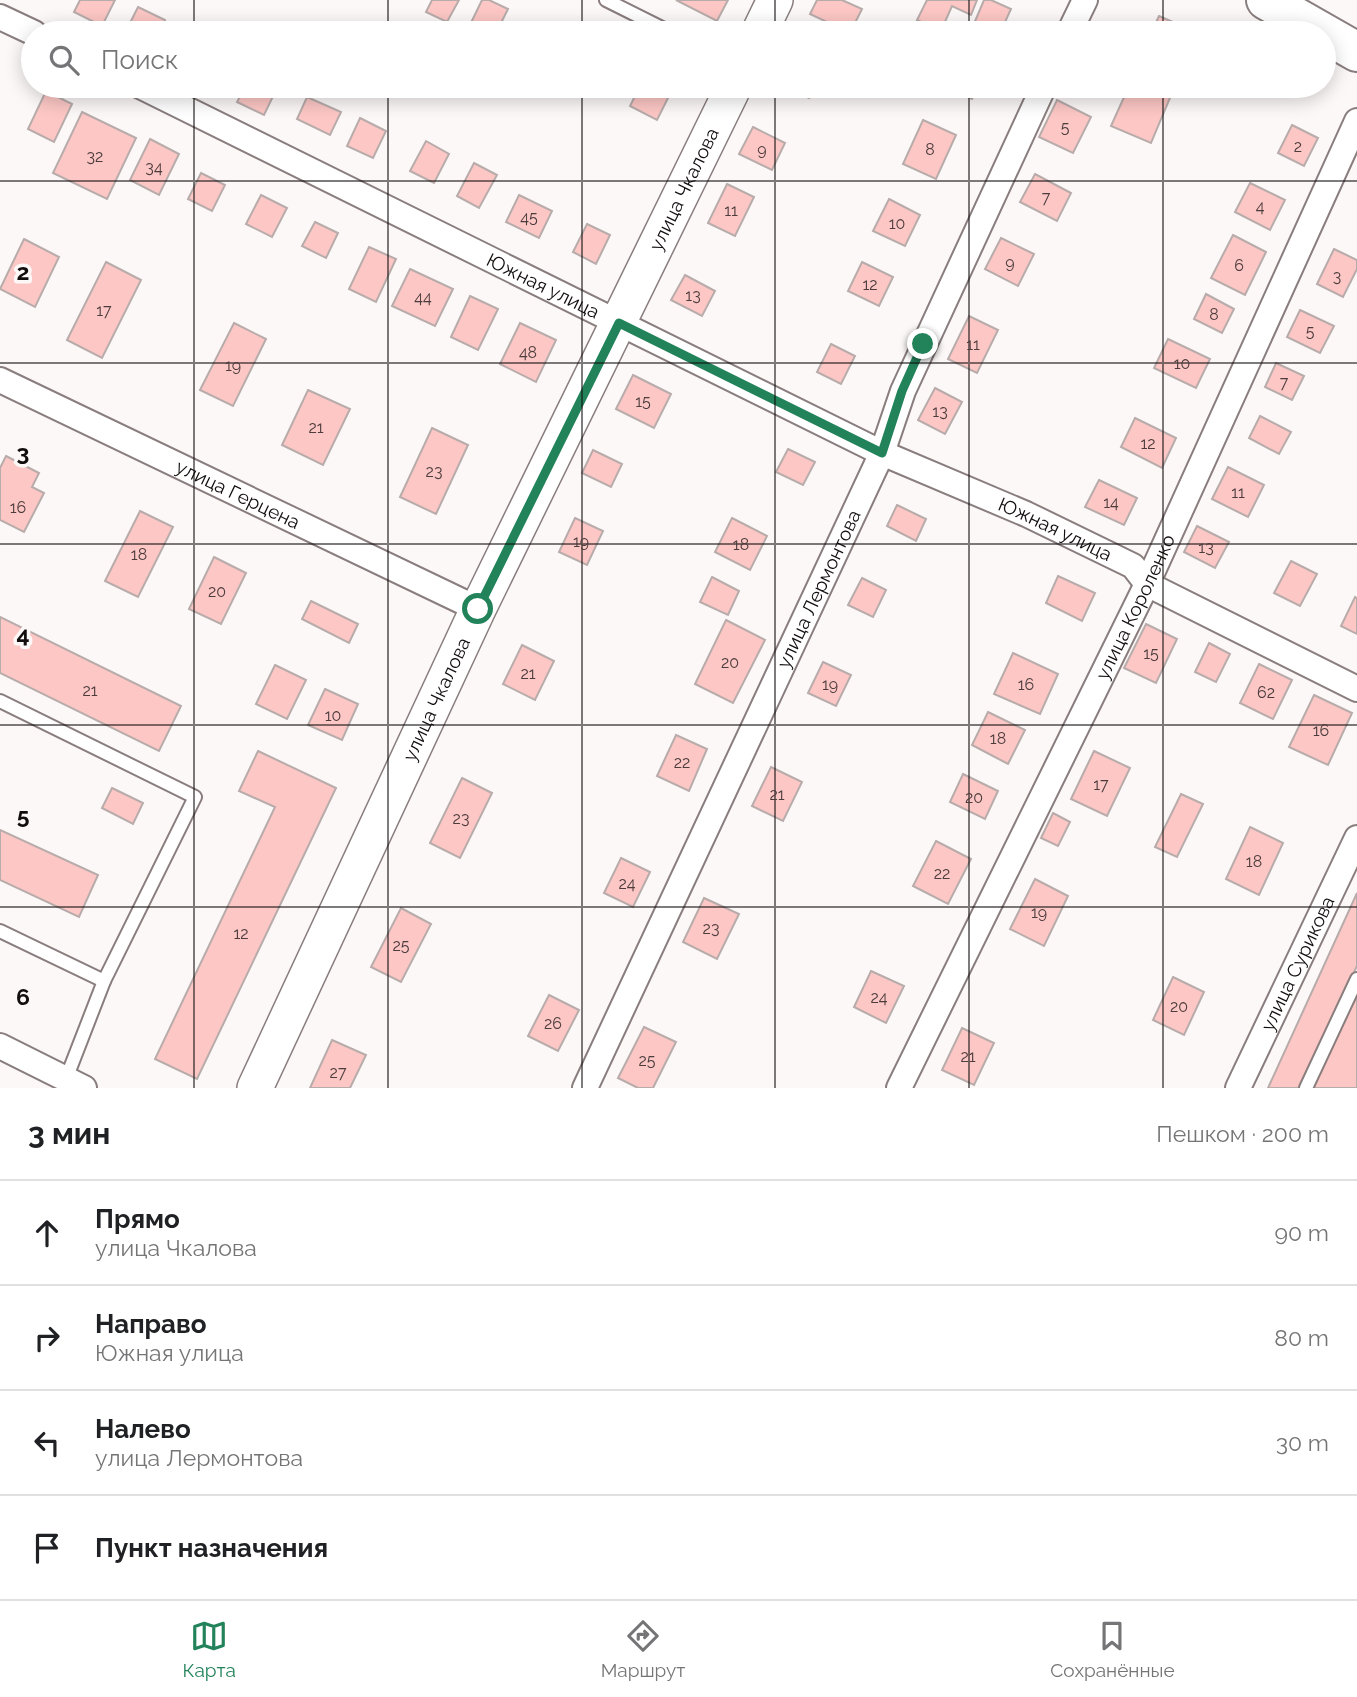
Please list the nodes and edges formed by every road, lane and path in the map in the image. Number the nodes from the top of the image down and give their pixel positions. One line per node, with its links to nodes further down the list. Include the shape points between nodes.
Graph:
1 (606, 0): 6 (lane)
2 (775, 0): 7 (street)
3 (1085, 0): 8 (street)
4 (1266, 0): 9 (highway)
5 (0, 17): 10 (street)
6 (649, 21)
7 (765, 21)
8 (1075, 21)
9 (1303, 21)
10 (21, 27)
11 (1336, 40): 12 (highway)
12 (1357, 52)
13 (164, 98): 17 (street, Южная улица)
14 (728, 98): 17 (street, улица Чкалова)
15 (1038, 98): 19 (street, улица Лермонтова, via 902,391)
16 (1357, 121): 20 (street, улица Короленко)
17 (619, 323): 19 (street, Южная улица); 21 (street, улица Чкалова)
18 (0, 380): 21 (street, улица Герцена)
19 (882, 453): 20 (street, Южная улица, via 1133,566); 31 (street, улица Лермонтова)
20 (1147, 584): 22 (street, Южная улица); 32 (street, улица Короленко)
21 (478, 609): 30 (street, улица Чкалова)
22 (1357, 689)
23 (0, 701): 27 (lane, via 195,797)
24 (1357, 838): 33 (street, улица Сурикова)
25 (0, 931): 27 (lane)
26 (1357, 979): 34 (lane)
27 (104, 981): 29 (lane)
28 (0, 1046): 29 (street)
29 (75, 1084)
30 (255, 1088)
31 (585, 1088)
32 (899, 1088)
33 (1238, 1088)
34 (1306, 1088)

